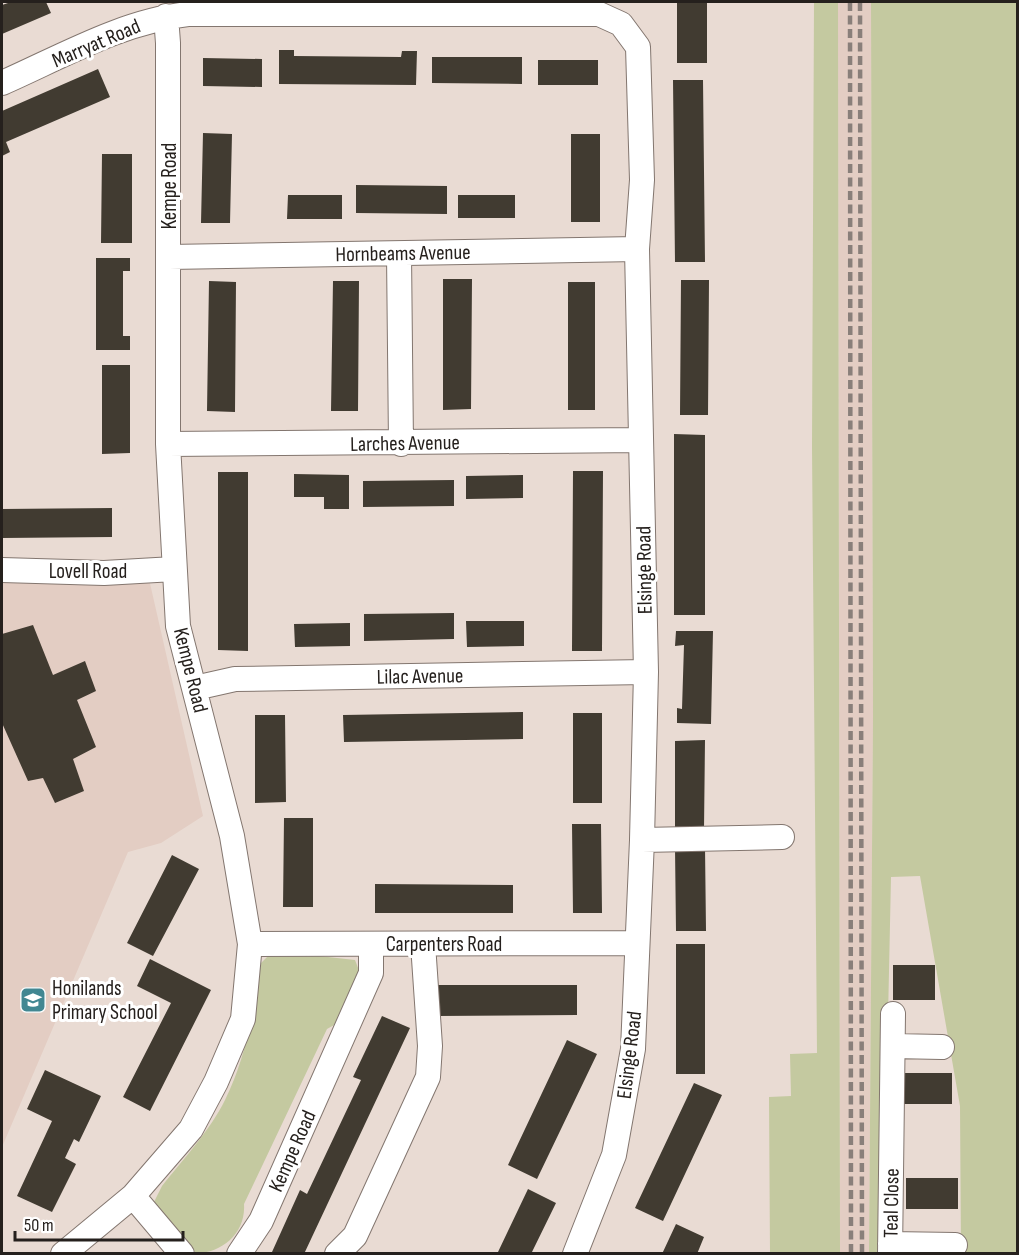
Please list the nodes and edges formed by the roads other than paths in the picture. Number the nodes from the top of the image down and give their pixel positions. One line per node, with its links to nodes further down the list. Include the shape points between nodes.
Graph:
1 (306, 7): 2 (street, Marryat Road); 4 (street, Marryat Road)
2 (350, 7): 3 (street, Marryat Road)
3 (482, 8): 6 (street, Elsinge Road, via 599,14 621,24 638,47 642,180)
4 (165, 16): 5 (street, Marryat Road); 8 (street, Kempe Road)
5 (2, 83)
6 (637, 249): 7 (street, Hornbeams Avenue); 9 (street, Elsinge Road)
7 (399, 254): 8 (street, Hornbeams Avenue); 11 (street)
8 (169, 257): 10 (street, Kempe Road)
9 (641, 440): 11 (street, Larches Avenue); 14 (street, Elsinge Road)
10 (168, 444): 11 (street, Larches Avenue); 12 (street, Kempe Road)
11 (401, 444)
12 (174, 569): 13 (street, Lovell Road, via 104,573); 15 (street, Kempe Road, via 178,626)
13 (2, 570)
14 (646, 672): 15 (street, Lilac Avenue, via 235,679); 17 (street, Elsinge Road)
15 (195, 688): 19 (street, Kempe Road, via 232,836)
16 (782, 837): 17 (street)
17 (642, 840): 18 (street, Elsinge Road)
18 (637, 943): 20 (street, Carpenters Road); 32 (street, Elsinge Road, via 633,1049 614,1155)
19 (250, 944): 21 (street, Carpenters Road); 25 (street, Kempe Road, via 243,1019 216,1082 191,1129)
20 (423, 944): 21 (street, Carpenters Road); 31 (street, via 430,1046 428,1077 354,1236)
21 (371, 945): 30 (street, Kempe Road, via 371,973 261,1221)
22 (893, 1014): 23 (street, Teal Close)
23 (893, 1046): 24 (street); 27 (street, Teal Close)
24 (942, 1047)
25 (133, 1196): 28 (street, Kempe Road); 29 (street)
26 (955, 1245): 27 (street)
27 (890, 1249)
28 (63, 1254)
29 (182, 1254)
30 (239, 1254)
31 (337, 1254)
32 (575, 1254)

